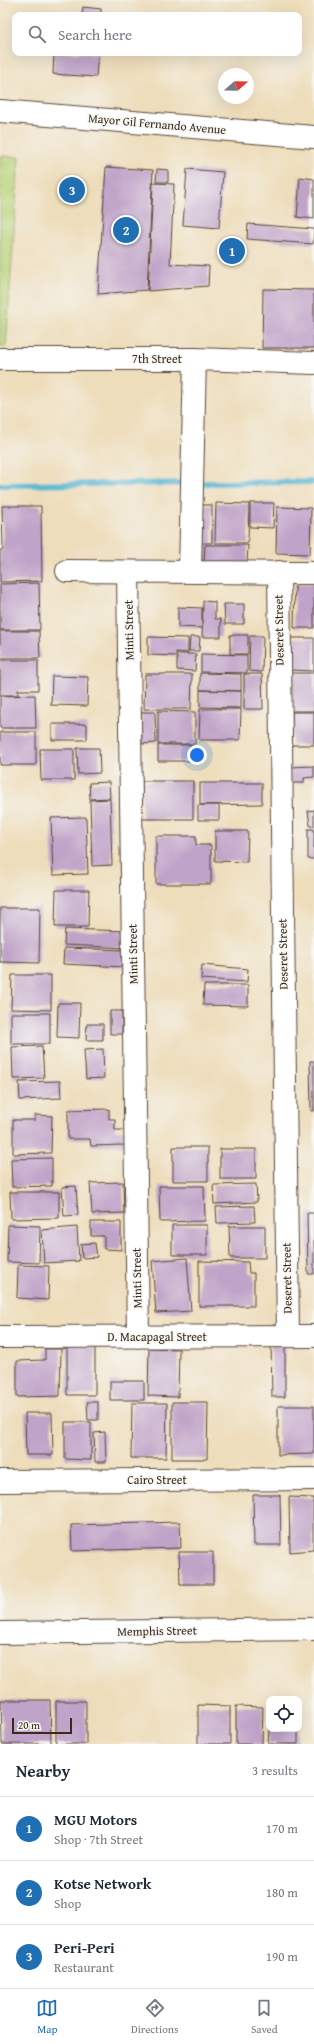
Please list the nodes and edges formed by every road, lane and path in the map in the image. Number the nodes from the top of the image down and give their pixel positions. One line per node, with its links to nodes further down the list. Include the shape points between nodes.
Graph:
1 (0, 111): 2 (street, Mayor Gil Fernando Avenue)
2 (314, 137)
3 (0, 359): 4 (street, 7th Street)
4 (195, 360): 5 (street, 7th Street); 8 (street)
5 (314, 363)
6 (67, 571): 7 (street)
7 (128, 572): 8 (street); 13 (street, Minti Street)
8 (190, 572): 9 (street)
9 (279, 572): 10 (street); 11 (street, Deseret Street)
10 (314, 573)
11 (288, 1336): 12 (street, D. Macapagal Street); 13 (street, D. Macapagal Street)
12 (314, 1336)
13 (138, 1337): 14 (street, D. Macapagal Street)
14 (0, 1338)
15 (314, 1479): 16 (street, Cairo Street)
16 (0, 1480)
17 (314, 1629): 18 (street, Memphis Street)
18 (0, 1633)

